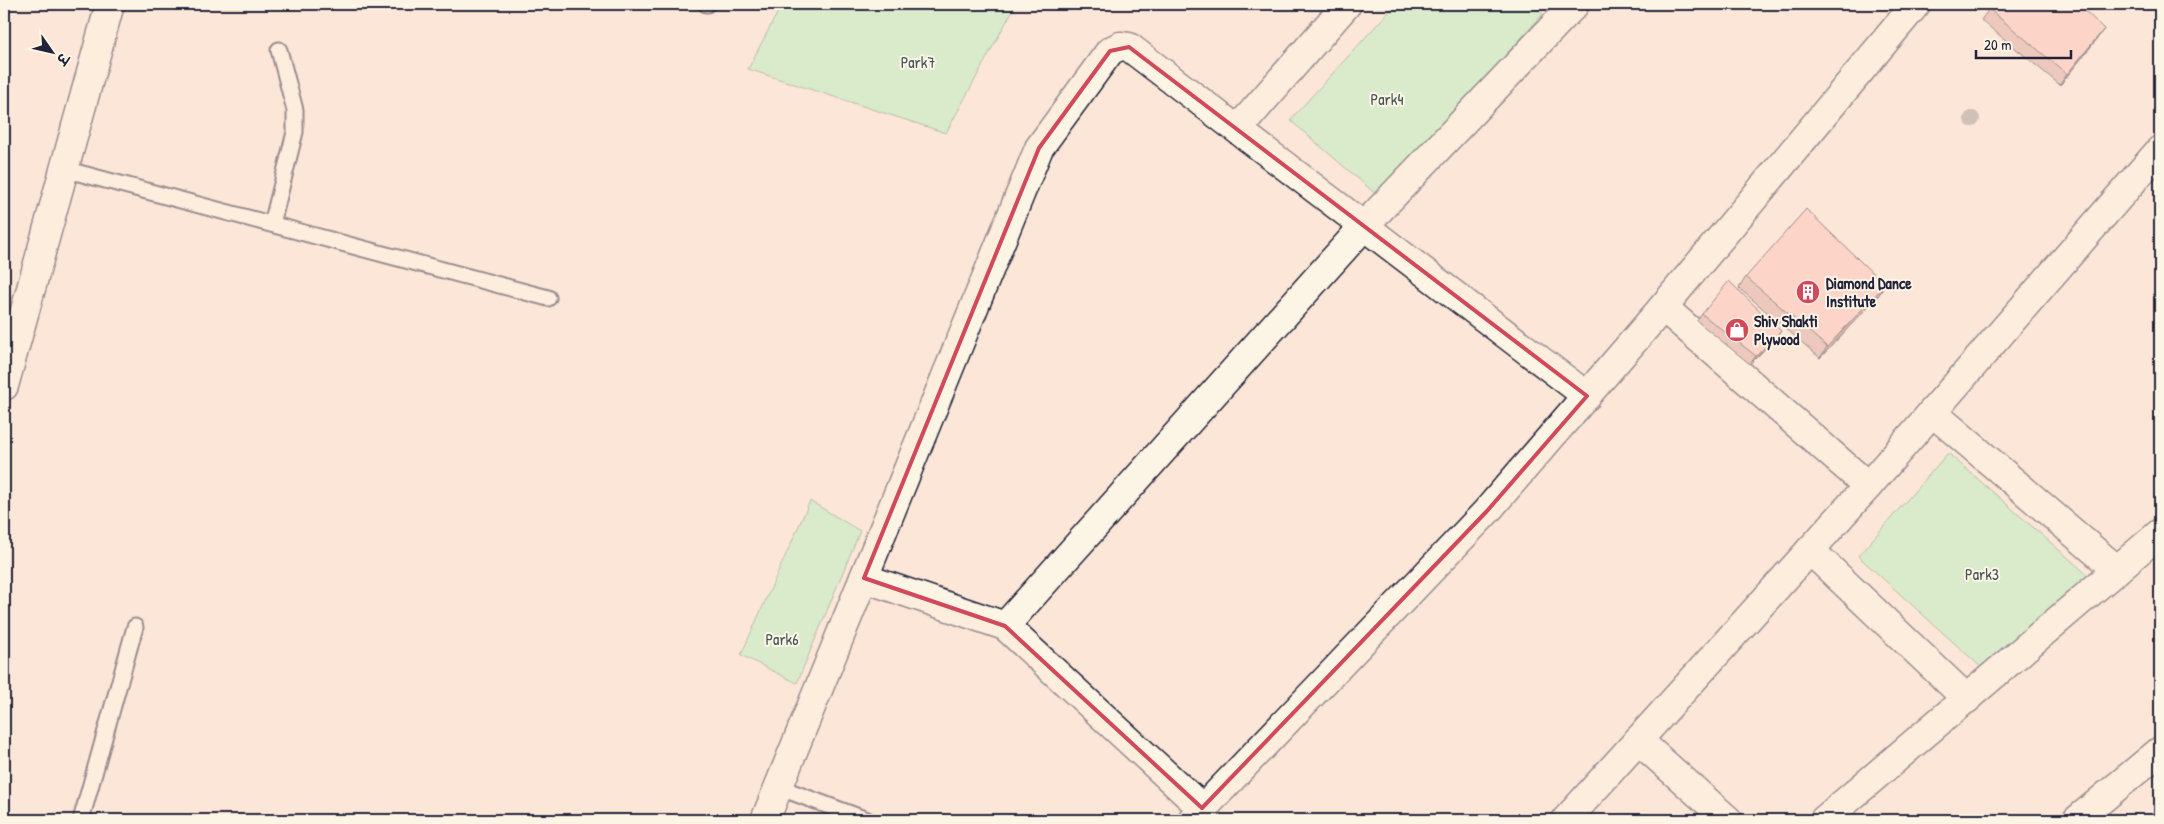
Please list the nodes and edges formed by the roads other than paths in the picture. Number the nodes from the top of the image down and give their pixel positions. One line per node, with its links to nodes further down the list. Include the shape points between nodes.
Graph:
1 (110, 4): 8 (street)
2 (1347, 4): 6 (street)
3 (1573, 4): 10 (street)
4 (1916, 4): 12 (street)
5 (279, 50): 9 (lane, via 295,110 294,132)
6 (1238, 129): 10 (street); 20 (street, via 1130,47 1120,46 1110,51 1039,148)
7 (2160, 150): 15 (street)
8 (64, 169): 9 (lane); 13 (street)
9 (272, 224): 11 (lane)
10 (1364, 226): 14 (street); 21 (street)
11 (548, 298)
12 (1663, 307): 14 (street); 16 (street)
13 (4, 386)
14 (1587, 396): 27 (street, via 1487,511)
15 (1932, 412): 16 (street); 19 (street)
16 (1868, 486): 18 (street)
17 (2160, 533): 19 (street)
18 (1810, 550): 23 (street); 24 (street)
19 (2118, 570): 23 (street)
20 (864, 578): 21 (street); 26 (street)
21 (1004, 626): 27 (street)
22 (135, 627): 28 (lane)
23 (1967, 699): 33 (street)
24 (1638, 740): 31 (street); 32 (street)
25 (2160, 752): 34 (street)
26 (778, 787): 29 (street); 30 (lane)
27 (1197, 814)
28 (81, 820)
29 (765, 820)
30 (867, 820)
31 (1566, 820)
32 (1728, 820)
33 (1824, 820)
34 (2077, 820)

